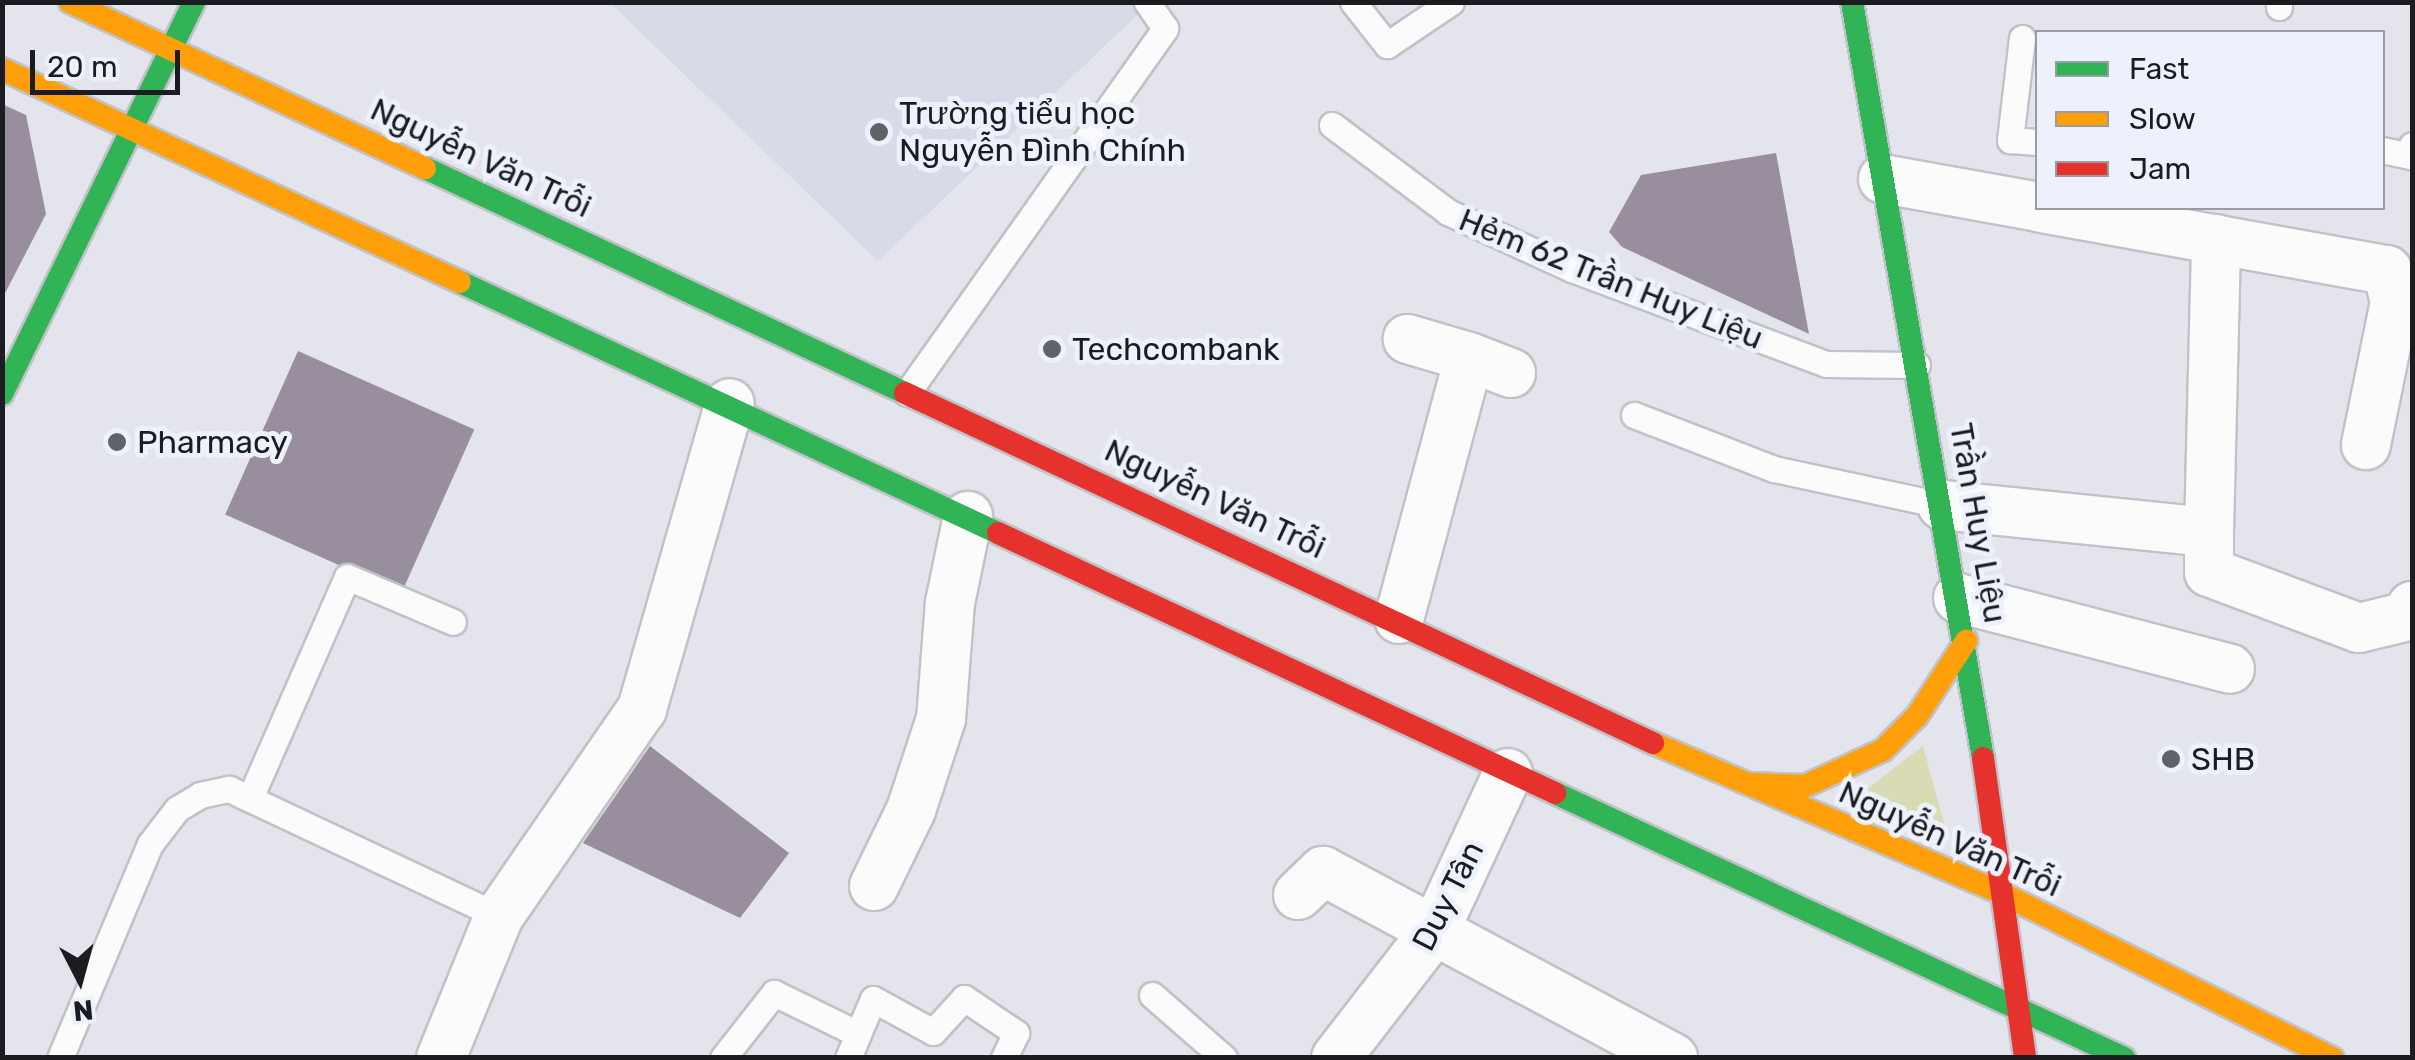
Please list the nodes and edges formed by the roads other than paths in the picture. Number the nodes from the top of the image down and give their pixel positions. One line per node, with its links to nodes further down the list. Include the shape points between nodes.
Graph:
1 (70, 2): 8 (main road, Nguyễn Văn Trỗi)
2 (194, 2): 8 (main road)
3 (1146, 2): 21 (lane, via 1166,28)
4 (1352, 2): 5 (lane, via 1388,45)
5 (1451, 2)
6 (1852, 2): 15 (main road, Trần Huy Liệu)
7 (2022, 38): 12 (lane, via 2010,140)
8 (173, 50): 11 (main road); 21 (main road, Nguyễn Văn Trỗi)
9 (2, 69): 11 (main road)
10 (1332, 125): 20 (lane, Hẻm 62 Trần Huy Liệu, via 1448,212 1572,269 1826,364)
11 (134, 129): 22 (main road); 23 (main road)
12 (2035, 142)
13 (2412, 145): 14 (lane, via 2410,156)
14 (2385, 151)
15 (1883, 179): 16 (street); 20 (main road, Trần Huy Liệu)
16 (2035, 205)
17 (2065, 210): 18 (street)
18 (2198, 227): 25 (street, via 2387,270 2395,302); 28 (street)
19 (1408, 339): 30 (street, via 1490,365)
20 (1916, 365): 26 (main road, Trần Huy Liệu)
21 (907, 392): 30 (main road, Nguyễn Văn Trỗi)
22 (2, 394)
23 (730, 403): 27 (main road); 40 (street, via 642,709)
24 (1634, 415): 26 (lane, via 1774,469)
25 (2366, 444)
26 (1942, 505): 28 (street); 31 (main road, Trần Huy Liệu)
27 (968, 516): 34 (main road); 37 (street, via 950,602 942,718 911,810)
28 (2208, 532): 29 (street, via 2209,572 2360,628 2408,616)
29 (2412, 606)
30 (1400, 619): 35 (main road, Nguyễn Văn Trỗi)
31 (1962, 619): 33 (street); 35 (main road, via 1916,716 1882,750 1805,786); 38 (main road, Trần Huy Liệu)
32 (453, 622): 36 (lane, via 347,577)
33 (2230, 669)
34 (1508, 773): 41 (street, Duy Tân); 43 (main road)
35 (1741, 784): 38 (main road, Nguyễn Văn Trỗi)
36 (250, 798): 40 (lane); 45 (lane, via 229,789 200,795 177,809 150,844)
37 (874, 886)
38 (2003, 894): 43 (main road, Trần Huy Liệu); 54 (main road, Nguyễn Văn Trỗi)
39 (1298, 895): 41 (street, via 1323,871)
40 (499, 916): 46 (street)
41 (1436, 930): 50 (street, Duy Tân); 51 (street)
42 (1152, 995): 49 (lane)
43 (2017, 1012): 52 (main road, Trần Huy Liệu); 53 (main road)
44 (853, 1046): 47 (lane, via 774,993); 48 (lane, via 873,999 933,1032 964,998 1016,1033)
45 (60, 1058)
46 (440, 1058)
47 (723, 1058)
48 (1004, 1058)
49 (1224, 1058)
50 (1336, 1058)
51 (1673, 1058)
52 (2025, 1058)
53 (2124, 1058)
54 (2332, 1058)

